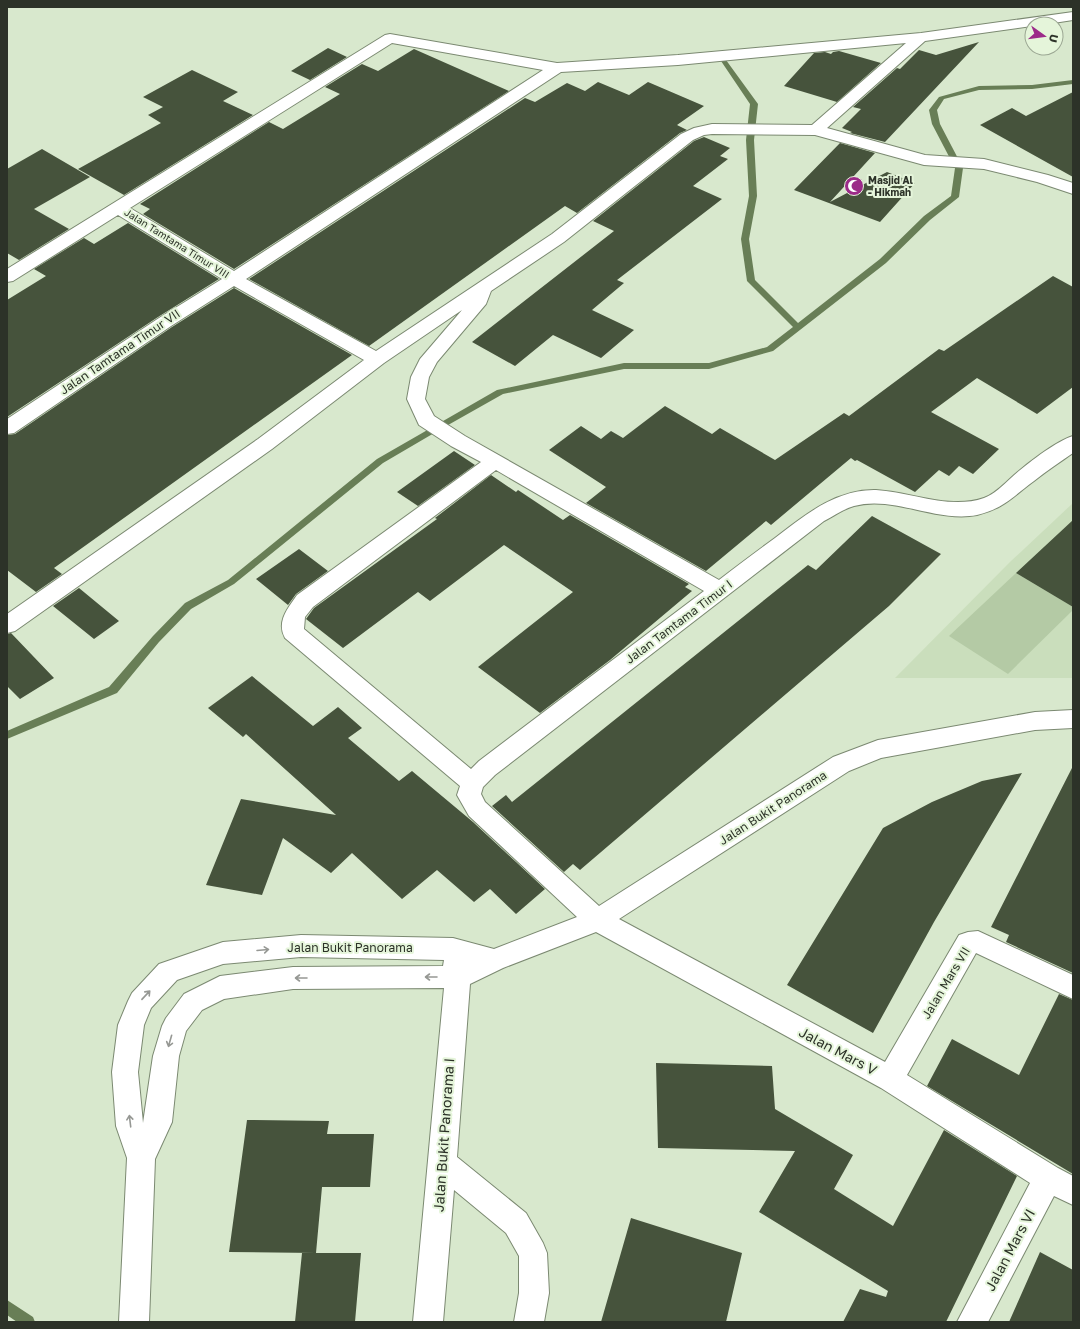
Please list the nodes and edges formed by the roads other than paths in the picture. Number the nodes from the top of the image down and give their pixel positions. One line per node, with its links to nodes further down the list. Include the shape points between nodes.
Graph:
1 (1073, 16): 2 (street)
2 (921, 37): 3 (street, via 678,60); 4 (street)
3 (557, 68): 6 (street, via 394,37 387,38); 8 (street, Jalan Tamtama Timur VII)
4 (816, 130): 5 (street, via 924,160 984,164 1042,178); 9 (street, via 728,129 700,131 686,137 558,238)
5 (1073, 189)
6 (119, 208): 7 (street); 8 (street, Jalan Tamtama Timur VIII)
7 (7, 277)
8 (234, 279): 10 (street, Jalan Tamtama Timur VIII); 11 (street, Jalan Tamtama Timur VII)
9 (484, 286): 10 (street); 13 (street, via 480,300 474,308 429,359 420,378 416,399 426,420 458,442)
10 (377, 359): 15 (street, via 265,444)
11 (7, 428)
12 (1073, 443): 14 (street, Jalan Tamtama Timur I, via 993,503 972,508 954,508 874,497 839,503 817,516)
13 (495, 461): 14 (street); 17 (street, via 305,601 294,615 293,626 293,632)
14 (720, 590): 17 (street, Jalan Tamtama Timur I, via 488,768)
15 (7, 625)
16 (1073, 719): 18 (street, Jalan Bukit Panorama, via 1035,721 878,749 841,764)
17 (472, 783): 18 (street, via 469,795 477,809)
18 (597, 920): 20 (street, Jalan Bukit Panorama); 23 (street, Jalan Mars V)
19 (453, 949): 20 (street, Jalan Bukit Panorama); 21 (street, Jalan Bukit Panorama I); 24 (street, Jalan Bukit Panorama, one-way to 19, via 130,1126 125,1072 131,1025 141,1001 168,972 223,953 302,946)
20 (494, 960): 21 (street, Jalan Bukit Panorama)
21 (458, 977): 24 (street, Jalan Bukit Panorama, one-way to 24, via 293,978 220,988 193,1002 175,1026 166,1056 158,1122); 25 (street, Jalan Bukit Panorama I)
22 (1073, 987): 23 (street, Jalan Mars VII, via 978,942 968,943)
23 (890, 1079): 26 (street, Jalan Mars V)
24 (141, 1158): 28 (street, Jalan Bukit Panorama)
25 (443, 1162): 29 (street, Jalan Bukit Panorama I); 30 (street, via 516,1223 533,1253 534,1293)
26 (1048, 1178): 27 (street, Jalan Mars V); 31 (street, Jalan Mars VI)
27 (1073, 1191)
28 (134, 1322)
29 (428, 1322)
30 (529, 1322)
31 (972, 1322)

